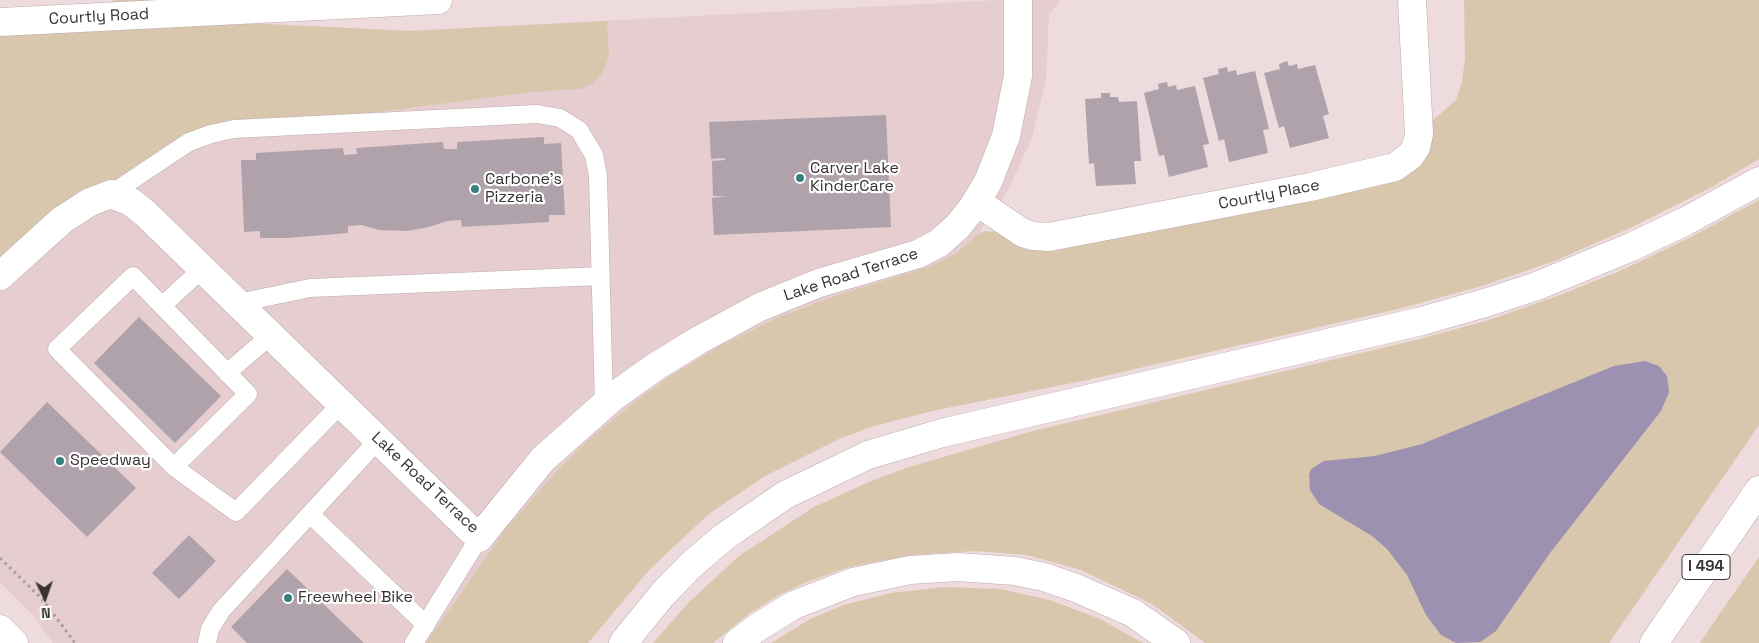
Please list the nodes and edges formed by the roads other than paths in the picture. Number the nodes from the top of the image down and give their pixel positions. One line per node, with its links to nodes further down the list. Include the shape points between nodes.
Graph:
1 (438, 0): 4 (main road, Courtly Road)
2 (1018, 0): 7 (main road, Lake Road Terrace, via 1019,53 1012,111 997,165)
3 (1412, 0): 7 (main road, Courtly Place, via 1420,134 1410,156 1391,168 1302,189 1049,237 1023,233)
4 (0, 22)
5 (1759, 180): 27 (main road, via 1631,247 1543,284 1481,304 1404,325 942,433 868,455 791,492 724,537 676,579)
6 (111, 194): 8 (main road, Lake Road Terrace, via 131,202 146,214); 9 (main road, via 90,202 62,220); 10 (lane, via 189,142 234,129 537,114 560,118 579,130 594,155 598,176)
7 (977, 202): 16 (main road, Lake Road Terrace, via 958,226 932,247 819,283 760,307 668,358)
8 (202, 269): 11 (main road, Lake Road Terrace); 12 (lane)
9 (0, 276)
10 (600, 276): 11 (lane, via 310,288); 16 (lane)
11 (238, 303): 13 (main road, Lake Road Terrace)
12 (162, 306): 14 (lane); 18 (lane, via 133,276 58,349)
13 (271, 336): 14 (lane); 15 (main road, Lake Road Terrace)
14 (227, 373): 18 (lane, via 248,394)
15 (341, 404): 17 (main road, Lake Road Terrace); 18 (lane, via 236,512)
16 (604, 405): 21 (main road, Lake Road Terrace, via 543,459)
17 (378, 440): 20 (lane); 21 (main road, Lake Road Terrace)
18 (174, 467)
19 (1759, 490): 30 (main road, I 494)
20 (310, 514): 22 (lane); 25 (lane, via 222,610 210,629)
21 (479, 538): 22 (lane)
22 (426, 625): 26 (lane)
23 (0, 629): 24 (main road)
24 (14, 643)
25 (207, 643)
26 (414, 643)
27 (623, 643)
28 (737, 643): 29 (main road, via 794,605 853,582 910,570 958,567 1015,571 1076,588 1133,613)
29 (1176, 643)
30 (1654, 643)

